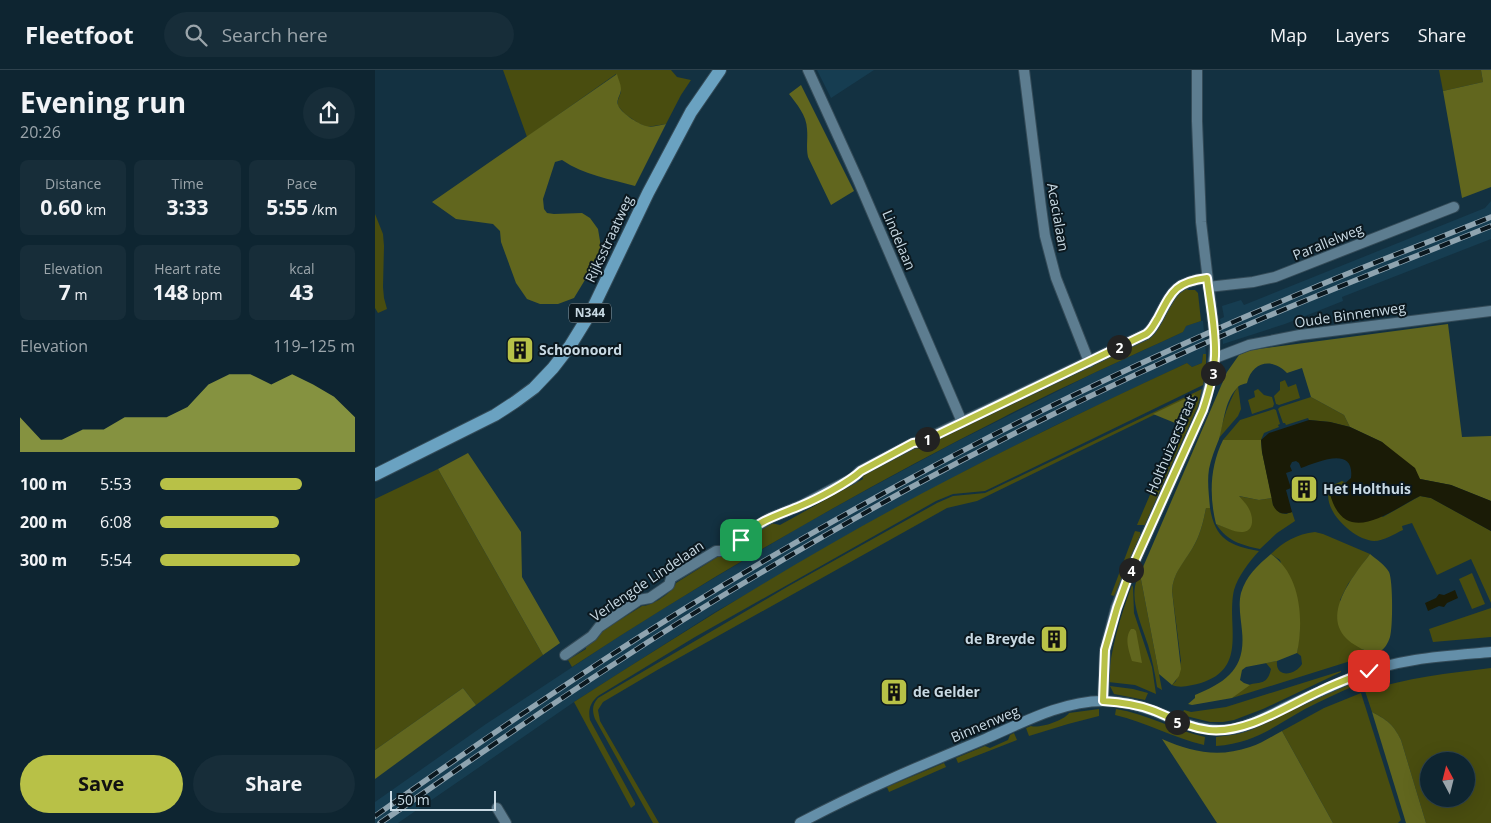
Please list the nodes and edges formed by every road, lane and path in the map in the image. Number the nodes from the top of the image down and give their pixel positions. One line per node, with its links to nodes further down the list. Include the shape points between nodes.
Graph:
1 (720, 70): 11 (main road, Rijksstraatweg / N344, via 691,112 656,176 591,312 553,368 534,388 495,415)
2 (808, 70): 10 (street, Lindelaan)
3 (1024, 70): 9 (street, Acacialaan, via 1047,243 1061,291)
4 (1197, 70): 6 (street, Holthuizerstraat, via 1201,222)
5 (1454, 206): 6 (street, Parallelweg, via 1275,277 1253,282)
6 (1208, 283): 8 (street, Holthuizerstraat); 9 (street, via 1190,281 1177,287 1146,334)
7 (1491, 311): 8 (street, Oude Binnenweg, via 1300,335 1249,345)
8 (1215, 358): 14 (street, Holthuizerstraat, via 1203,410 1117,608 1105,650)
9 (1089, 362): 10 (street)
10 (962, 422): 13 (street, Verlengde Lindelaan, via 922,442 913,443 802,505 770,518 745,533 741,540 671,578 669,585 650,598 639,600)
11 (375, 475)
12 (1491, 652): 14 (street, Binnenweg, via 1416,660 1378,668 1237,728 1213,730 1189,726 1144,708)
13 (565, 655)
14 (1103, 701): 17 (street, Binnenweg, via 1046,713 891,778)
15 (497, 808): 16 (street)
16 (506, 823)
17 (799, 823)

